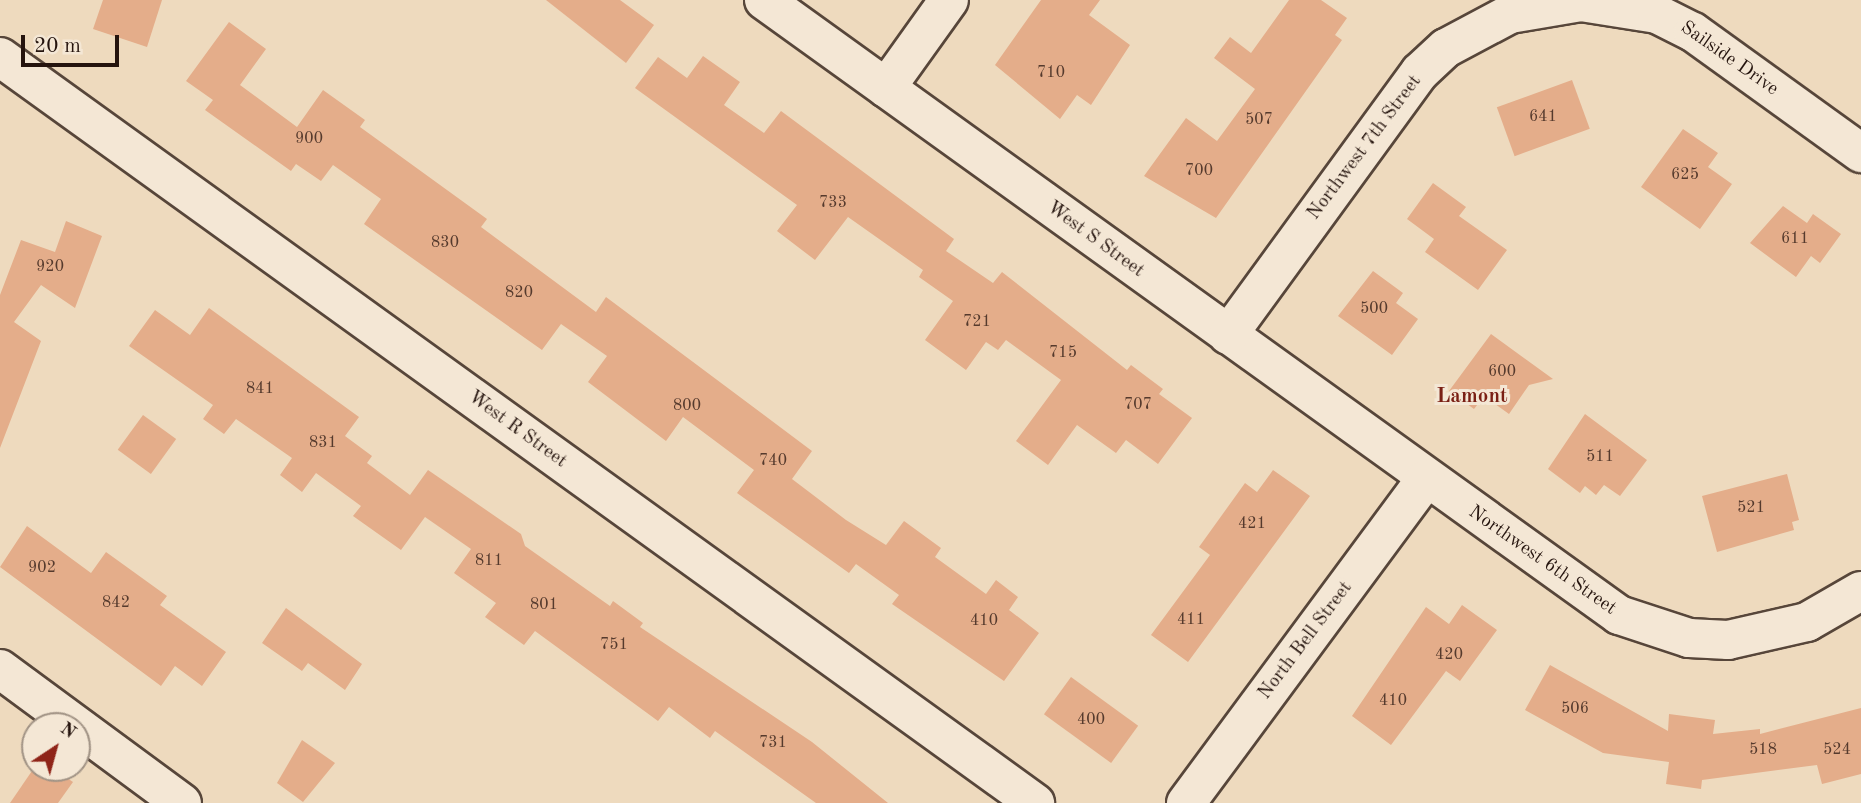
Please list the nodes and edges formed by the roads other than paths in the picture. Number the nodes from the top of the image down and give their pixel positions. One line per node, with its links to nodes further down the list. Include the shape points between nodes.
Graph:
1 (764, 0): 5 (street, West S Street)
2 (949, 0): 5 (street)
3 (1581, 2): 6 (street, Sailside Drive, via 1628,6 1676,22); 7 (street, Northwest 7th Street, via 1498,19 1446,48 1420,72)
4 (0, 57): 12 (street, West R Street)
5 (886, 88): 7 (street, West S Street)
6 (1861, 153)
7 (1228, 335): 8 (street, West S Street)
8 (1426, 479): 9 (street, Northwest 6th Street, via 1581,592 1619,615 1668,632 1728,640 1768,635 1807,622); 13 (street, North Bell Street)
9 (1861, 591)
10 (0, 669): 11 (street)
11 (182, 803)
12 (1035, 803)
13 (1186, 803)

